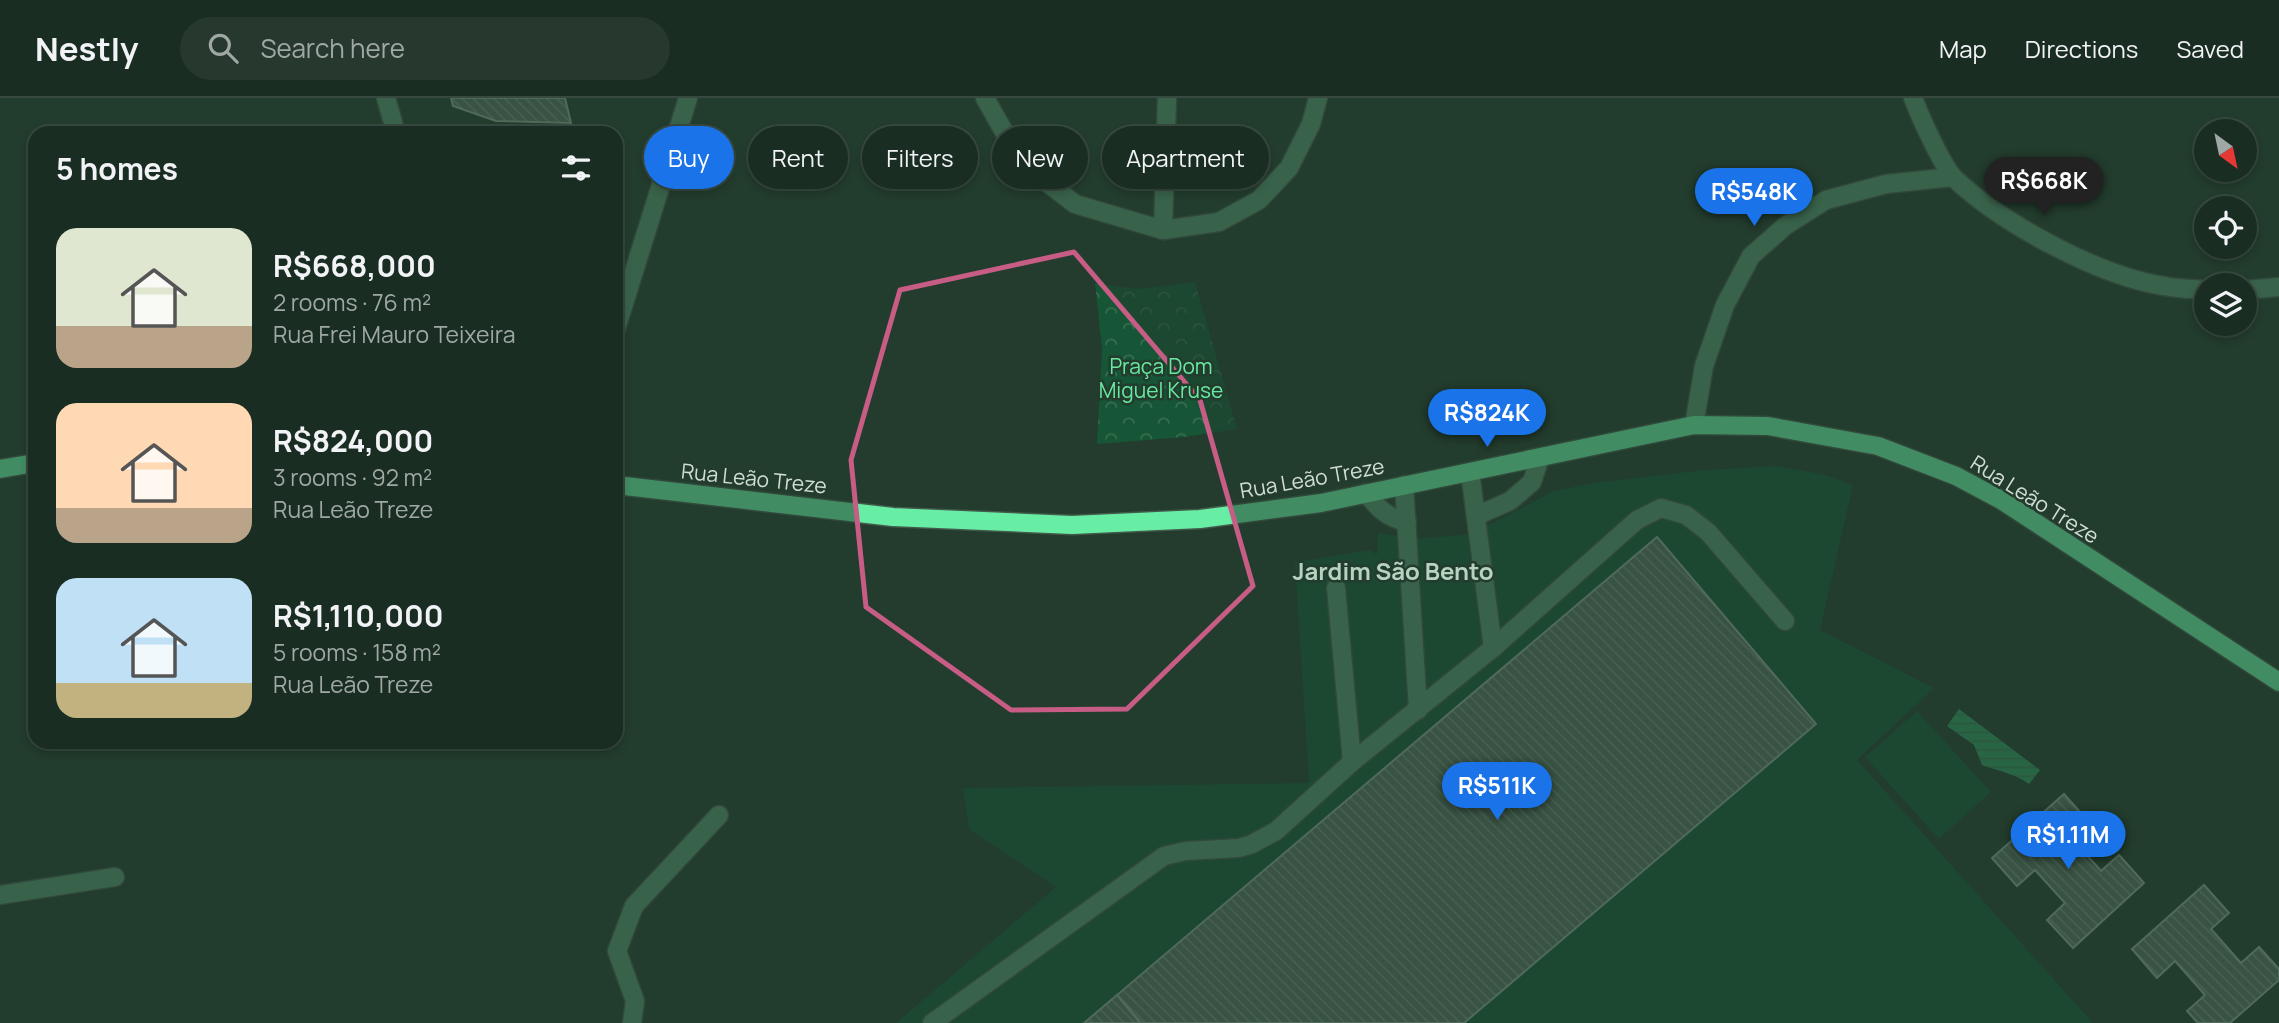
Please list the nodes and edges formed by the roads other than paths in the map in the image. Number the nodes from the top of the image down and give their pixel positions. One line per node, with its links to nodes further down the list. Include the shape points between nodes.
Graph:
1 (386, 98): 7 (street)
2 (688, 98): 13 (street)
3 (985, 98): 9 (street, via 1036,174 1075,204)
4 (1167, 98): 9 (street)
5 (1318, 98): 9 (street, via 1289,168 1259,200 1219,222)
6 (1913, 98): 8 (street)
7 (394, 126)
8 (1953, 177): 11 (street, via 2008,219 2060,249 2112,272); 14 (street, via 1886,184 1826,200 1785,226 1751,256 1725,305 1704,366)
9 (1163, 230)
10 (2279, 287): 12 (street)
11 (2194, 289)
12 (2257, 289)
13 (623, 307)
14 (1694, 425): 15 (main road, Rua Leão Treze); 27 (main road, Rua Leão Treze, via 1768,426 1878,446 1956,476 2001,500)
15 (1540, 458): 18 (main road, Rua Leão Treze); 22 (street, via 1532,482 1510,501)
16 (28, 464): 17 (main road)
17 (0, 469)
18 (1470, 472): 19 (main road, Rua Leão Treze); 22 (street)
19 (1405, 485): 21 (main road, Rua Leão Treze); 23 (street)
20 (623, 486): 21 (main road, Rua Leão Treze, via 893,517 1072,525 1200,519)
21 (1366, 493): 23 (street, via 1392,519)
22 (1476, 516): 26 (street)
23 (1407, 522): 28 (street)
24 (1336, 587): 29 (street)
25 (1785, 621): 26 (street, via 1708,532 1686,515 1661,508 1637,520)
26 (1493, 648): 28 (street)
27 (2279, 682)
28 (1418, 710): 29 (street)
29 (1352, 762): 34 (street, via 1276,831 1252,844 1164,856)
30 (719, 815): 33 (street, via 635,906 617,951 635,1001)
31 (115, 877): 32 (street)
32 (0, 895)
33 (632, 1023)
34 (932, 1023)

